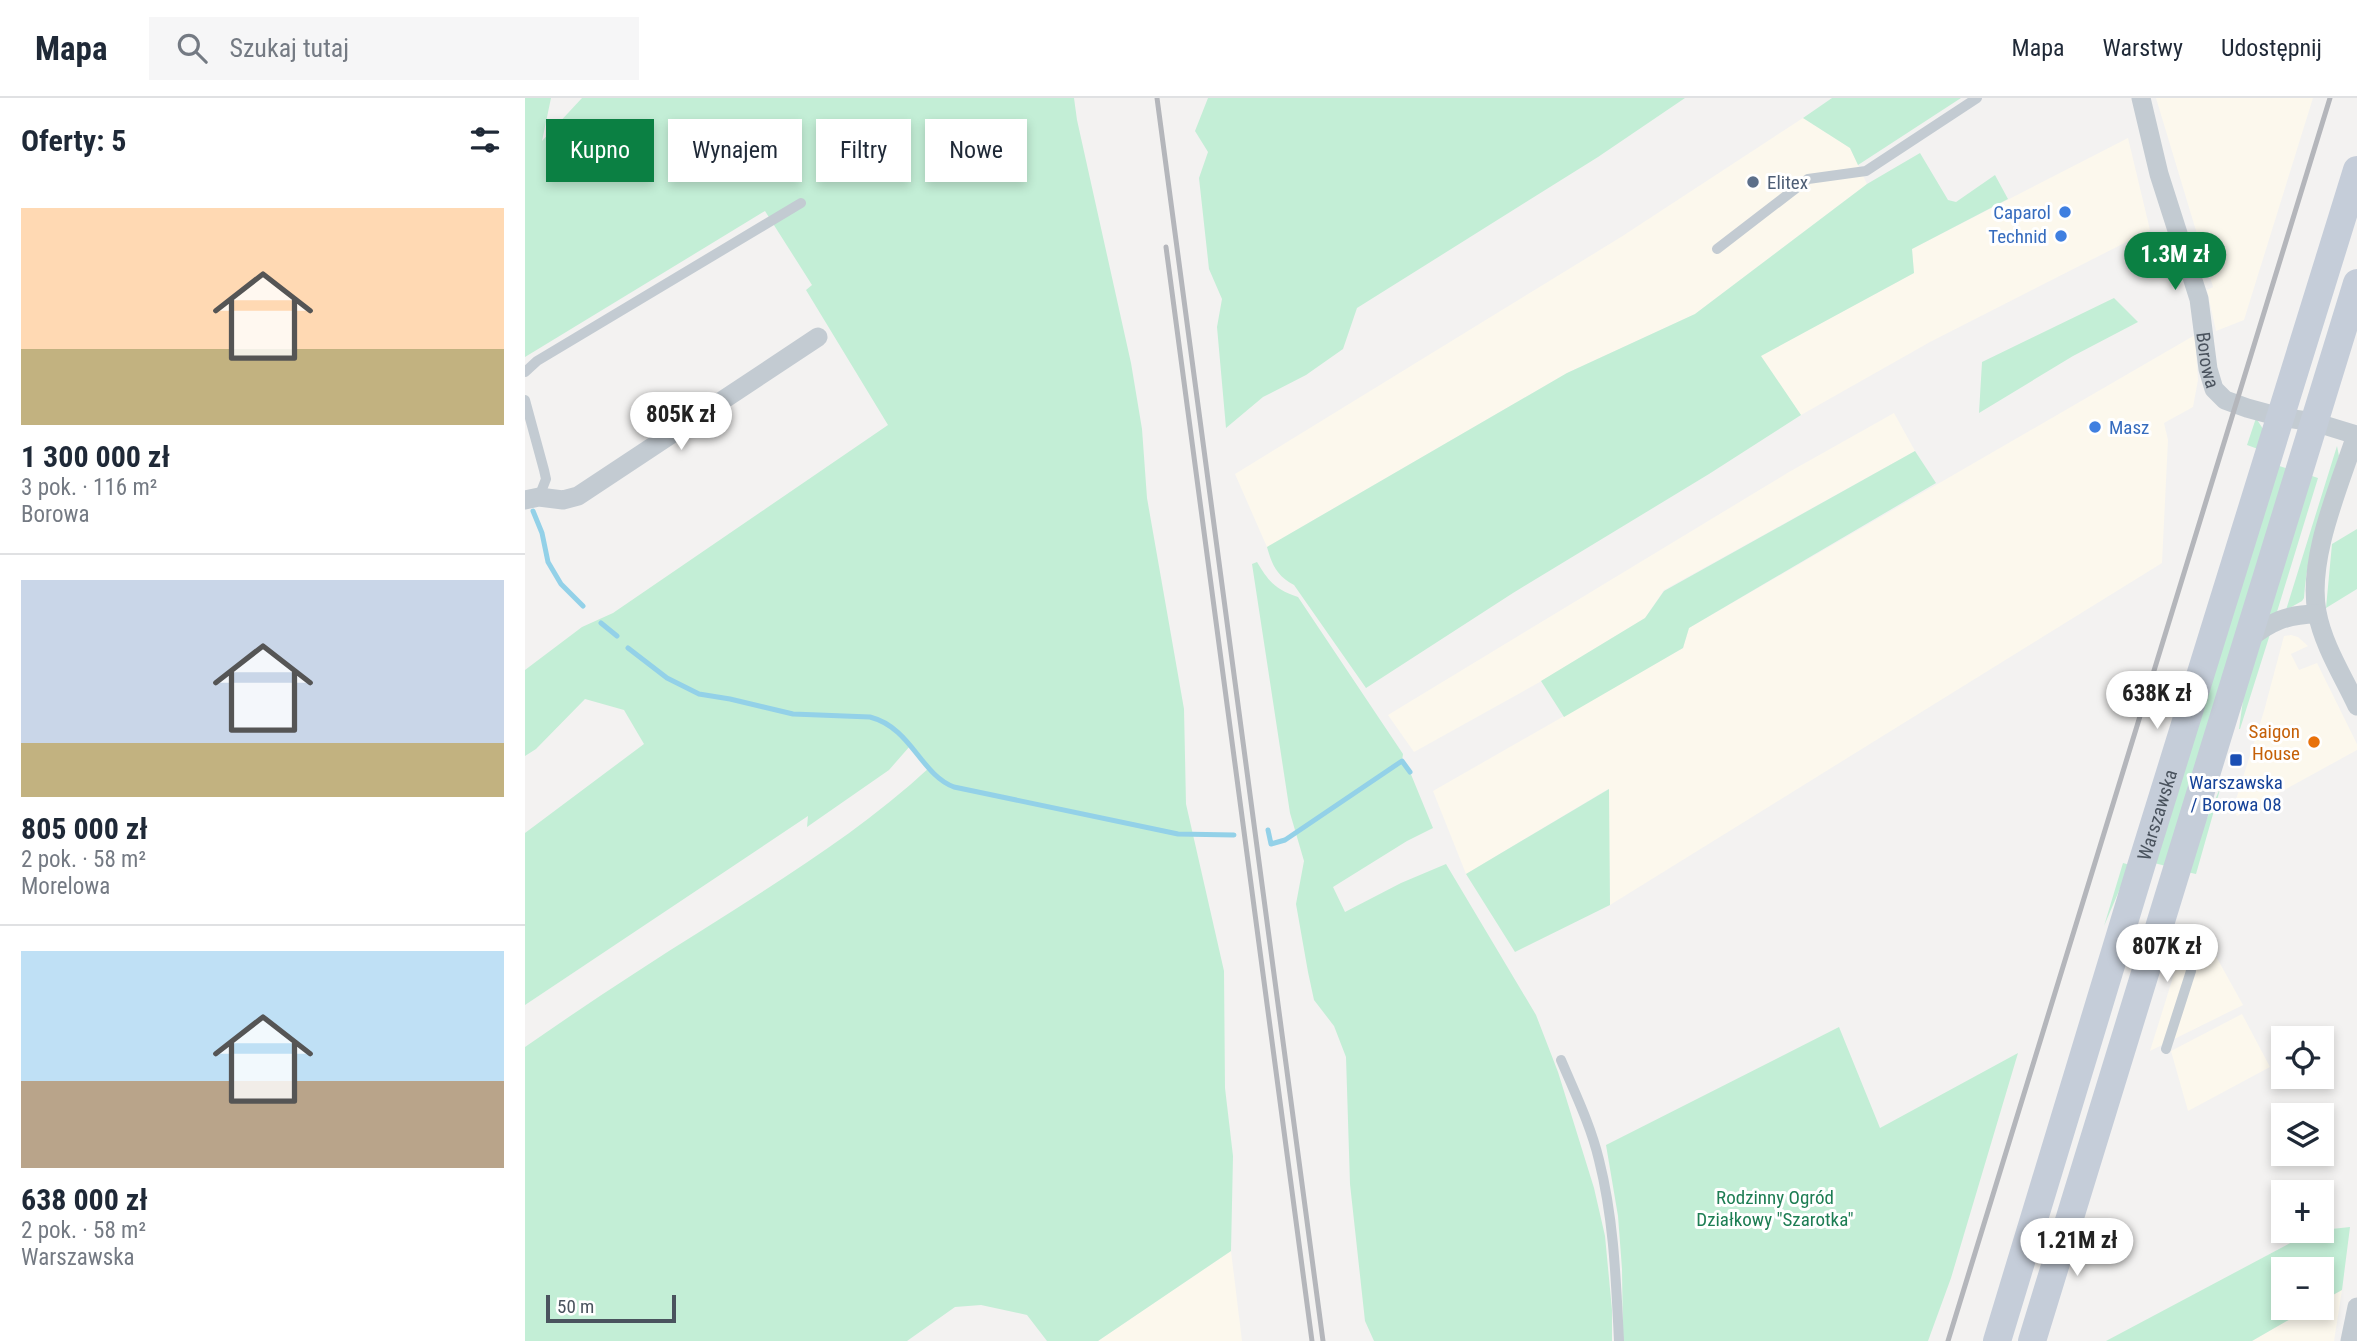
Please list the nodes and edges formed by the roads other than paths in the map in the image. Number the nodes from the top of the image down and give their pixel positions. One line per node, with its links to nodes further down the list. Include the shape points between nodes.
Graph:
1 (1977, 98): 5 (lane, via 1866,171 1808,179)
2 (2141, 98): 10 (street, Borowa, via 2159,174 2199,299 2214,389 2225,400)
3 (2357, 170): 10 (main road, Warszawska)
4 (801, 204): 8 (lane)
5 (1717, 250)
6 (2357, 284): 11 (main road, Warszawska)
7 (818, 337): 13 (street, via 578,496)
8 (525, 372)
9 (525, 400): 13 (lane, via 546,480)
10 (2280, 418): 11 (street, Borowa); 22 (main road, Warszawska)
11 (2314, 422): 12 (street); 15 (main road, Warszawska)
12 (2356, 433): 14 (street, via 2318,562)
13 (532, 499)
14 (2317, 614): 15 (street, via 2281,618); 16 (street)
15 (2247, 641): 17 (main road, Warszawska)
16 (2357, 706)
17 (2155, 942): 18 (lane, via 2185,959 2191,971); 23 (main road, Warszawska)
18 (2166, 1049)
19 (1562, 1060): 21 (lane, via 1599,1160 1607,1197)
20 (2357, 1307): 24 (street)
21 (1619, 1341)
22 (1997, 1341)
23 (2032, 1341)
24 (2350, 1341)

